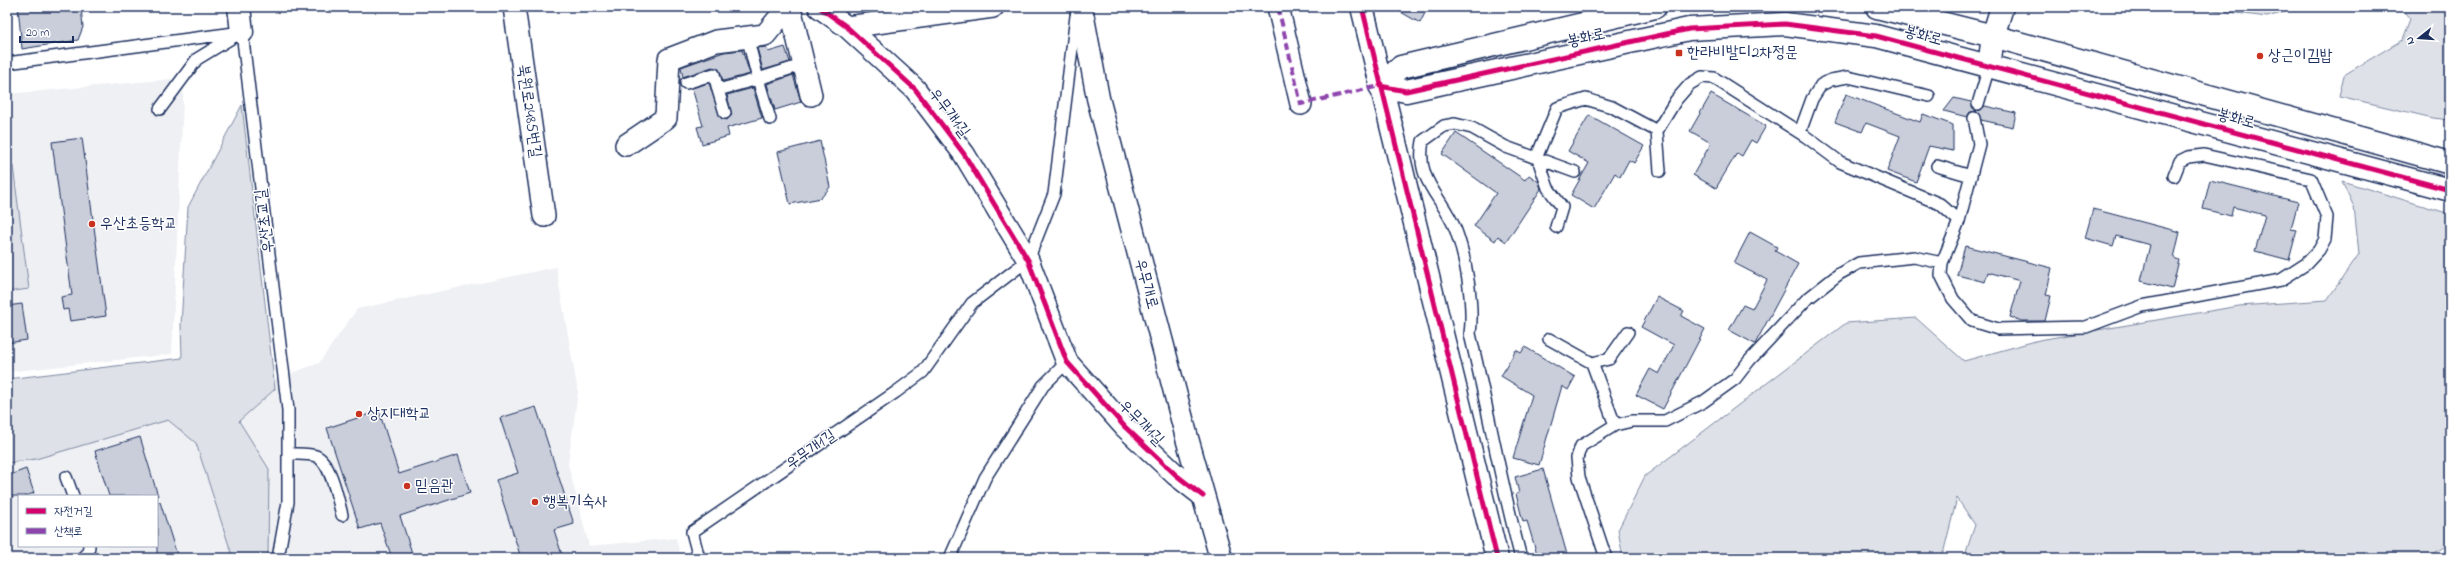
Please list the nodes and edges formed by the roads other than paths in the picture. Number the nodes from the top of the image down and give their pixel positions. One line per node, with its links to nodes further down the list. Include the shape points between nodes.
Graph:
1 (239, 7): 14 (street, 우산초교길)
2 (514, 7): 43 (street, 북원로2485번길)
3 (789, 7): 18 (street); 34 (street, via 765,35 716,41 669,59 666,118)
4 (819, 7): 13 (street, 우무개1길)
5 (992, 7): 13 (street)
6 (1077, 7): 46 (lane, via 1054,194)
7 (1080, 7): 56 (street, 우무개로, via 1098,98)
8 (1278, 7): 26 (street)
9 (1362, 7): 22 (street)
10 (1655, 7): 22 (street, 봉화로, via 1401,67)
11 (1877, 7): 15 (street, 봉화로)
12 (2002, 7): 15 (street)
13 (847, 27): 46 (street, 우무개1길, via 915,89 964,154)
14 (242, 32): 17 (lane); 28 (lane, via 197,60); 53 (lane, 우산초교길, via 288,410)
15 (1993, 36): 19 (street); 36 (street, 봉화로)
16 (749, 44): 20 (lane)
17 (7, 63)
18 (802, 65): 20 (lane); 24 (street)
19 (1989, 67): 22 (street, 봉화로, via 1876,36 1785,24 1690,29 1406,91); 27 (lane); 42 (street, 봉화로)
20 (758, 79): 23 (lane); 31 (lane)
21 (686, 83): 23 (lane, via 714,74)
22 (1380, 86): 64 (street, via 1427,266)
23 (718, 90): 29 (lane)
24 (811, 95)
25 (1929, 96): 33 (lane, via 1848,76 1831,80 1821,85 1812,99)
26 (1301, 104)
27 (1978, 104)
28 (160, 109)
29 (725, 113)
30 (1974, 118): 40 (lane, via 1980,144)
31 (770, 119)
32 (1657, 131): 33 (lane, via 1676,100 1690,84 1702,78 1714,78); 35 (lane, via 1612,107 1586,99 1557,108); 38 (lane)
33 (1800, 132): 44 (lane, via 1840,162 1940,204)
34 (626, 145)
35 (1538, 156): 39 (lane); 45 (lane, via 1548,188 1562,207); 65 (lane, via 1506,147 1472,128 1455,124 1444,126 1423,141 1420,158 1425,177 1456,231 1470,289 1470,334 1490,413 1507,507)
36 (2450, 163)
37 (1937, 166): 40 (lane)
38 (1660, 171)
39 (1575, 172)
40 (1971, 176): 44 (lane)
41 (2174, 176): 47 (lane, via 2180,161 2204,154 2311,179 2327,217 2325,239 2306,264 2281,280 2142,306 2086,328 1998,329 1972,321 1953,299 1941,275)
42 (2450, 190)
43 (544, 216)
44 (1959, 221): 47 (lane)
45 (1556, 227)
46 (1028, 260): 50 (street); 61 (lane, 우무개1길, via 972,303 922,372 692,532)
47 (1942, 263): 52 (lane, via 1914,257 1859,263 1839,274 1806,300 1735,379 1703,402 1665,421 1632,421)
48 (1628, 332): 51 (lane, via 1609,359)
49 (1549, 339): 51 (lane)
50 (1067, 362): 56 (street, 우무개1길, via 1125,427 1176,475); 62 (lane, via 1043,386 985,478)
51 (1592, 363): 52 (lane)
52 (1615, 425): 66 (lane, via 1581,446 1577,458 1579,477)
53 (288, 454): 57 (lane, via 316,456 323,460); 60 (lane, 우산초교길, via 288,502)
54 (66, 477): 55 (lane)
55 (72, 495)
56 (1203, 496): 63 (street, 우무개로)
57 (342, 514)
58 (89, 547): 59 (lane)
59 (82, 558)
60 (278, 558)
61 (699, 558)
62 (950, 558)
63 (1220, 558)
64 (1497, 558)
65 (1522, 558)
66 (1606, 558)

